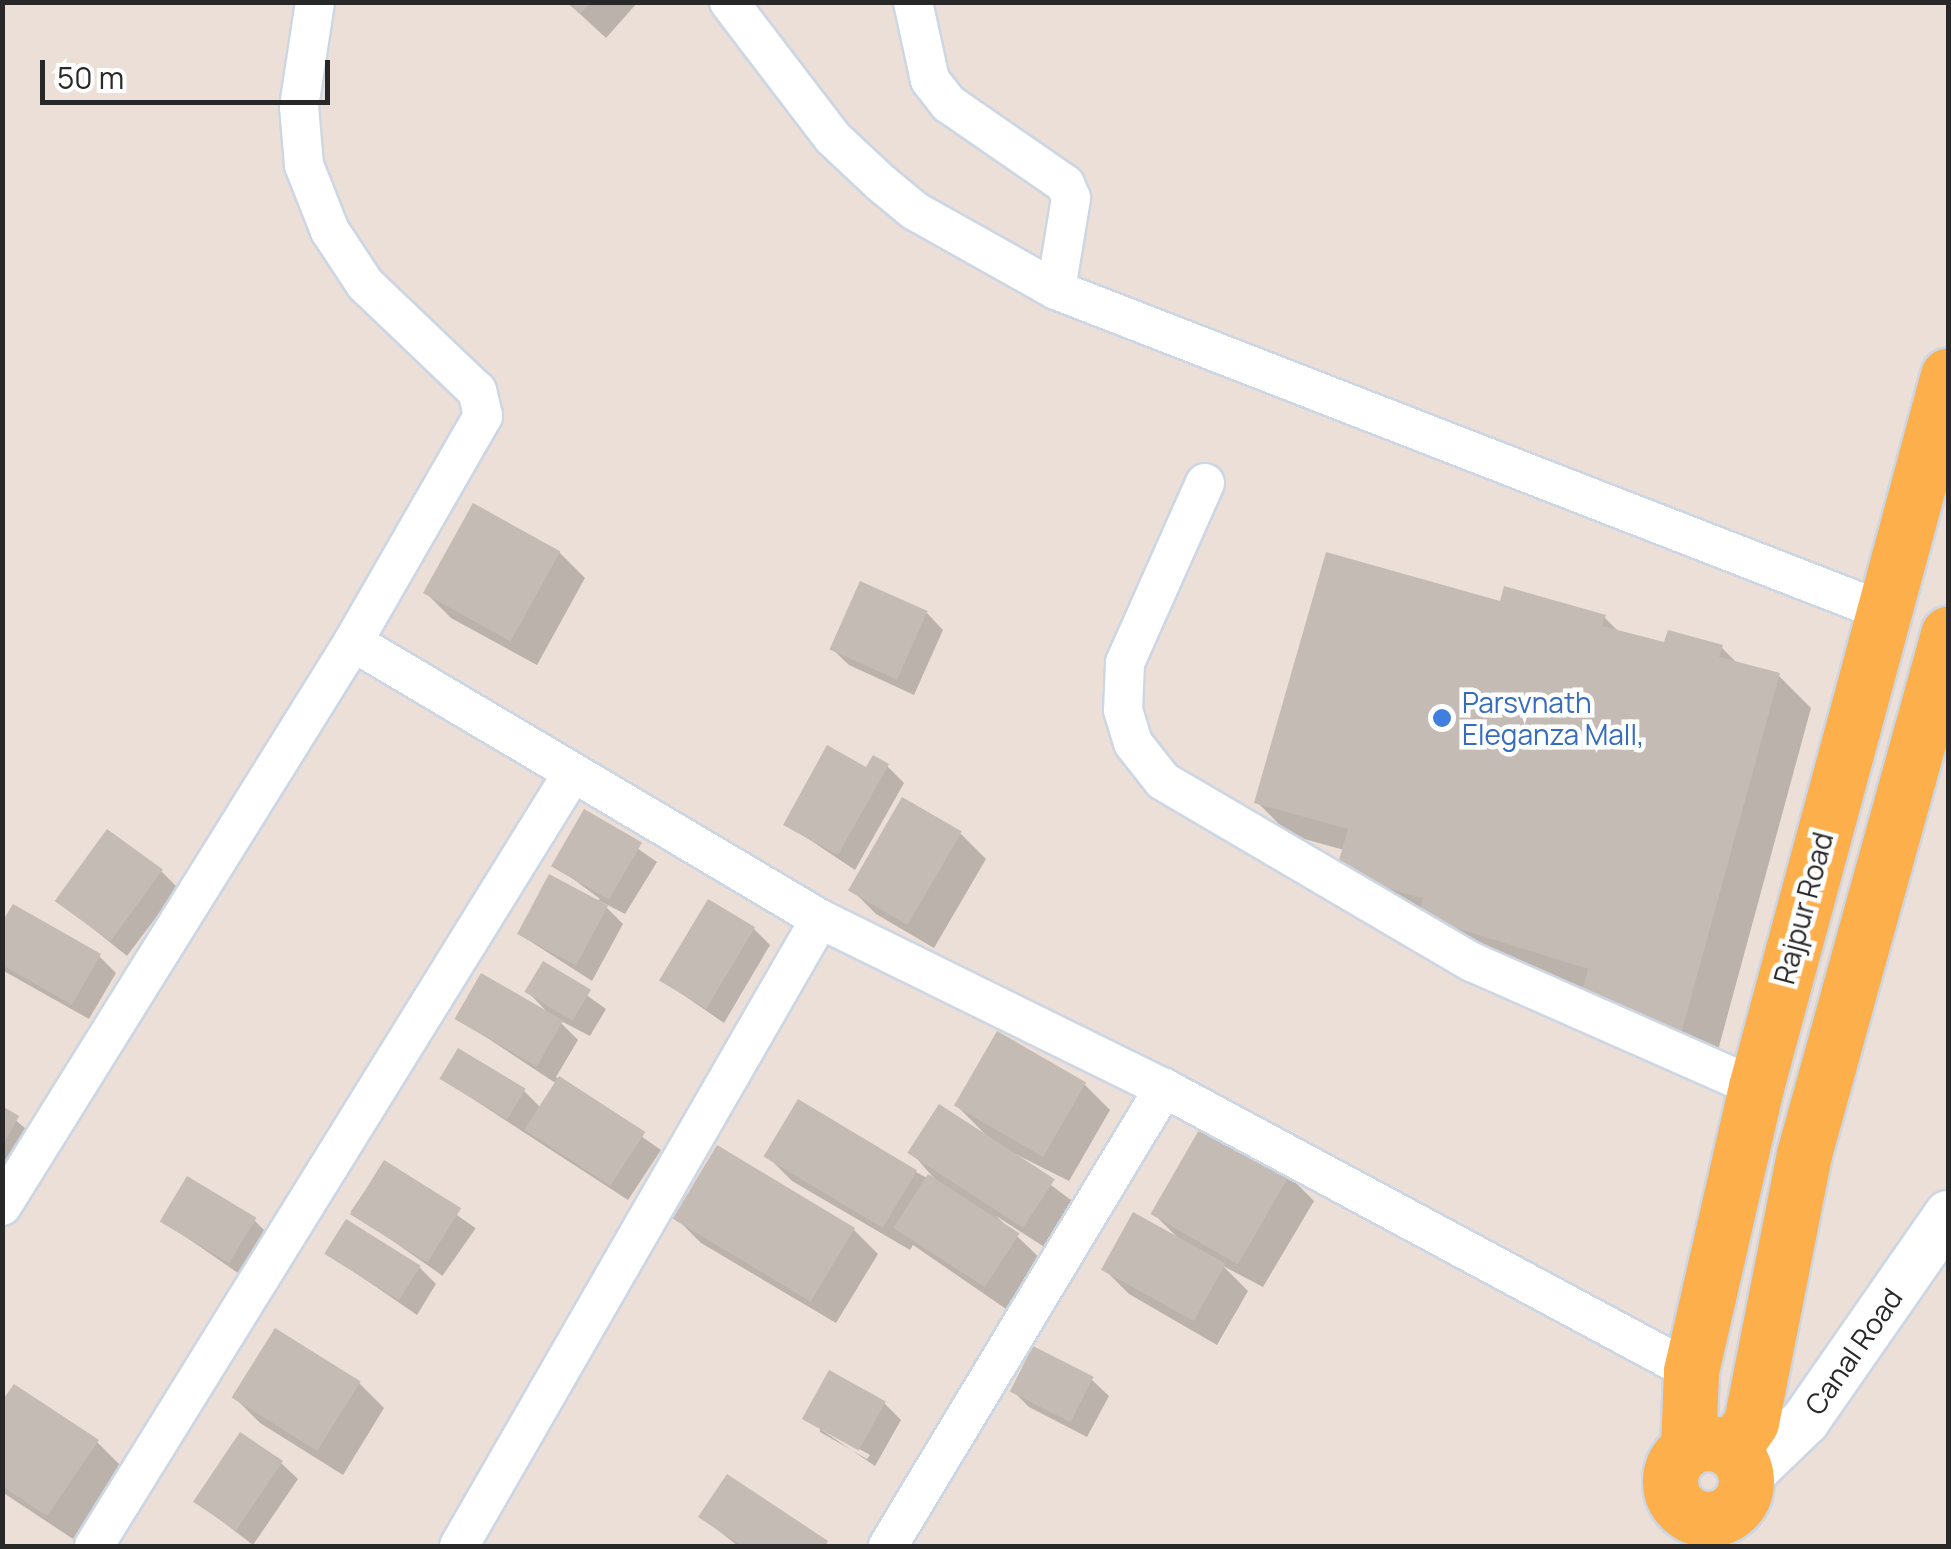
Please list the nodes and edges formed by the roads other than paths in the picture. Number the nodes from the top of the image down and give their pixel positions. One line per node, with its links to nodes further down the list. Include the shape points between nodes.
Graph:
1 (315, 2): 9 (street, via 299,107 304,165 330,231 365,284 483,403 466,452)
2 (729, 2): 4 (street, via 833,138 881,183 915,211)
3 (913, 2): 4 (street, via 930,80 950,104 1065,184 1071,198)
4 (1056, 290): 7 (street)
5 (1948, 375): 7 (main road, Rajpur Road)
6 (1205, 484): 12 (street, via 1124,664 1124,710 1133,743 1163,782 1472,962)
7 (1880, 610): 12 (main road, Rajpur Road)
8 (1948, 634): 17 (main road, via 1804,1154 1751,1422)
9 (354, 642): 10 (street); 14 (street)
10 (572, 774): 11 (street); 18 (street)
11 (820, 920): 13 (street); 19 (street)
12 (1756, 1086): 16 (main road, Rajpur Road)
13 (1164, 1088): 16 (street); 20 (street)
14 (2, 1206)
15 (1948, 1215): 17 (street, Canal Road, via 1805,1421)
16 (1691, 1371): 17 (main road, Rajpur Road)
17 (1709, 1499)
18 (94, 1546)
19 (459, 1546)
20 (888, 1546)

